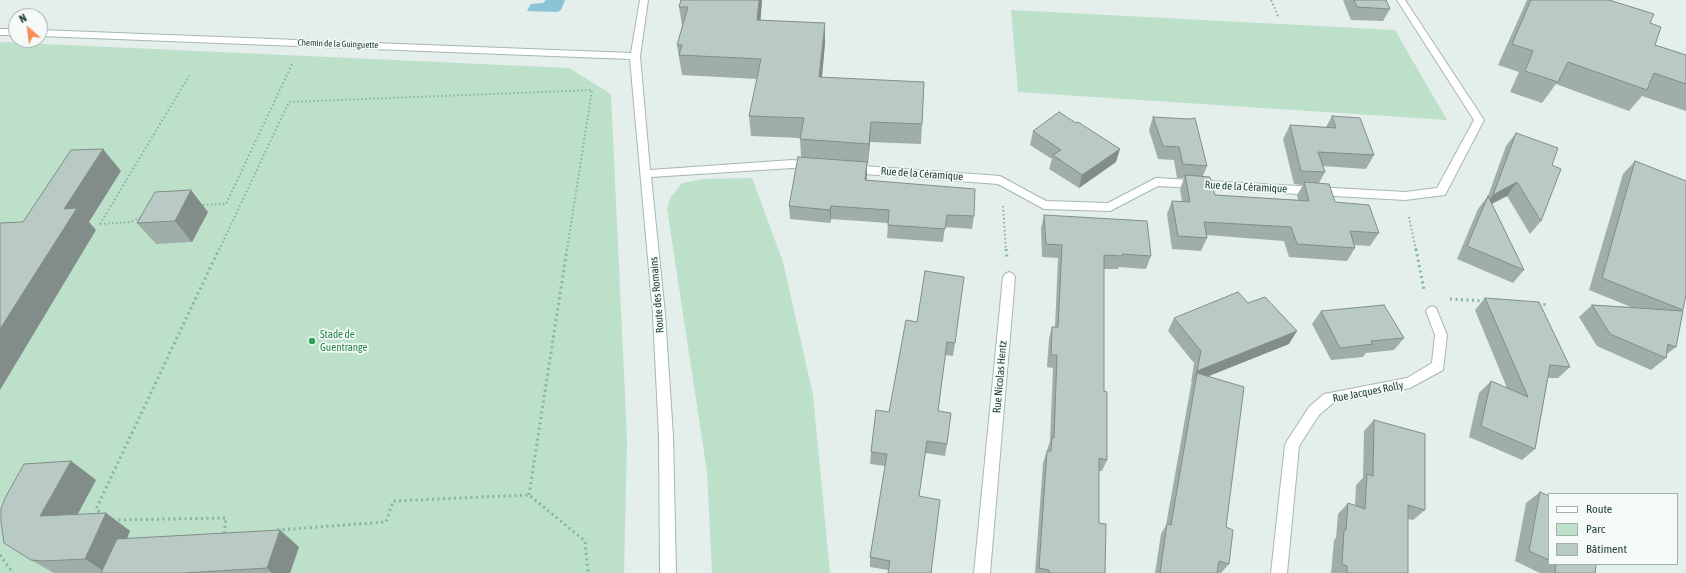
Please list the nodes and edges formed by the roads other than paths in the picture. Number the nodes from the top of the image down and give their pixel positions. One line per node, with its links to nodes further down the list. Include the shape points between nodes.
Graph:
1 (644, 0): 4 (street, Route des Romains)
2 (1401, 0): 6 (street, Rue de la Céramique, via 1479,120 1441,192 1405,196 1156,182 1110,207 1044,205 1000,180)
3 (48, 33): 4 (street, Chemin de la Guinguette)
4 (635, 56): 7 (street, Route des Romains)
5 (823, 167): 7 (street, via 792,164)
6 (838, 168)
7 (646, 174): 10 (street, Route des Romains, via 661,345 666,436)
8 (1009, 277): 11 (street, Rue Nicolas Hentz)
9 (1432, 311): 12 (street, Rue Jacques Rolly, via 1441,335 1438,366 1410,383 1329,398 1314,411 1292,445)
10 (668, 573)
11 (982, 573)
12 (1279, 573)

